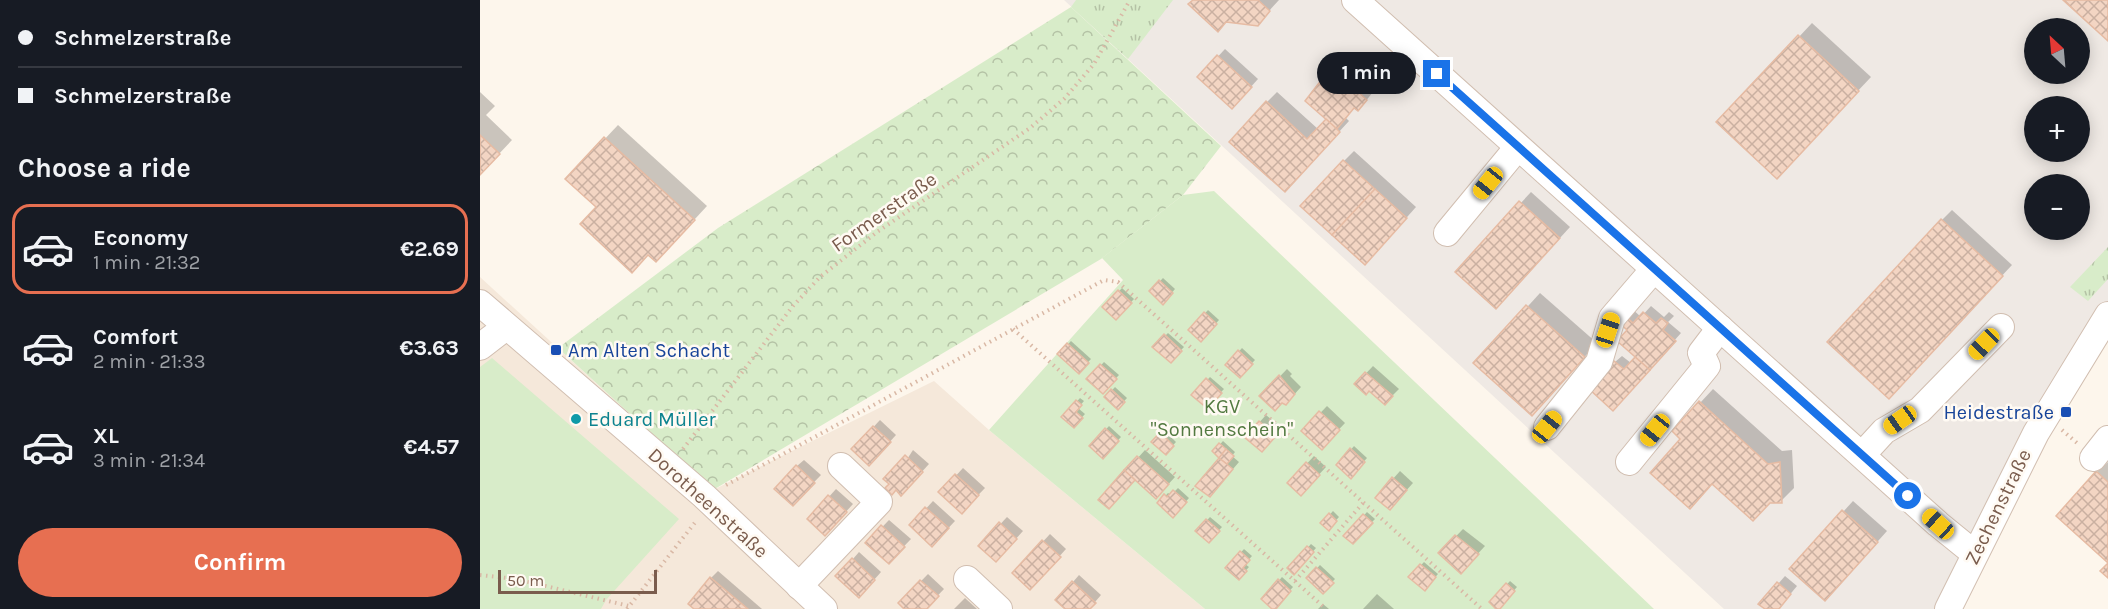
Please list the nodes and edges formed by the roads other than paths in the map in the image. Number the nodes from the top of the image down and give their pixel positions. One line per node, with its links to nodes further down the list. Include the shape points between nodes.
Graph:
1 (1355, 0): 2 (street)
2 (1518, 147): 3 (street); 4 (street)
3 (1447, 233)
4 (1654, 269): 9 (street); 11 (street, via 1612,318 1599,362)
5 (480, 303): 7 (street, Dorotheenstraße)
6 (2108, 315): 15 (street, Zechenstraße, via 2046,414)
7 (506, 327): 10 (street); 17 (street, Dorotheenstraße, via 669,466)
8 (2001, 327): 12 (street, via 1920,410 1884,431)
9 (1720, 328): 12 (street); 13 (street, via 1701,353 1707,366)
10 (480, 347)
11 (1547, 427)
12 (1862, 455): 15 (street)
13 (1629, 462)
14 (841, 466): 17 (street, via 879,502)
15 (1975, 554): 20 (street, Zechenstraße)
16 (967, 579): 19 (street)
17 (799, 586): 18 (street, Dorotheenstraße)
18 (824, 609)
19 (999, 609)
20 (1948, 609)

